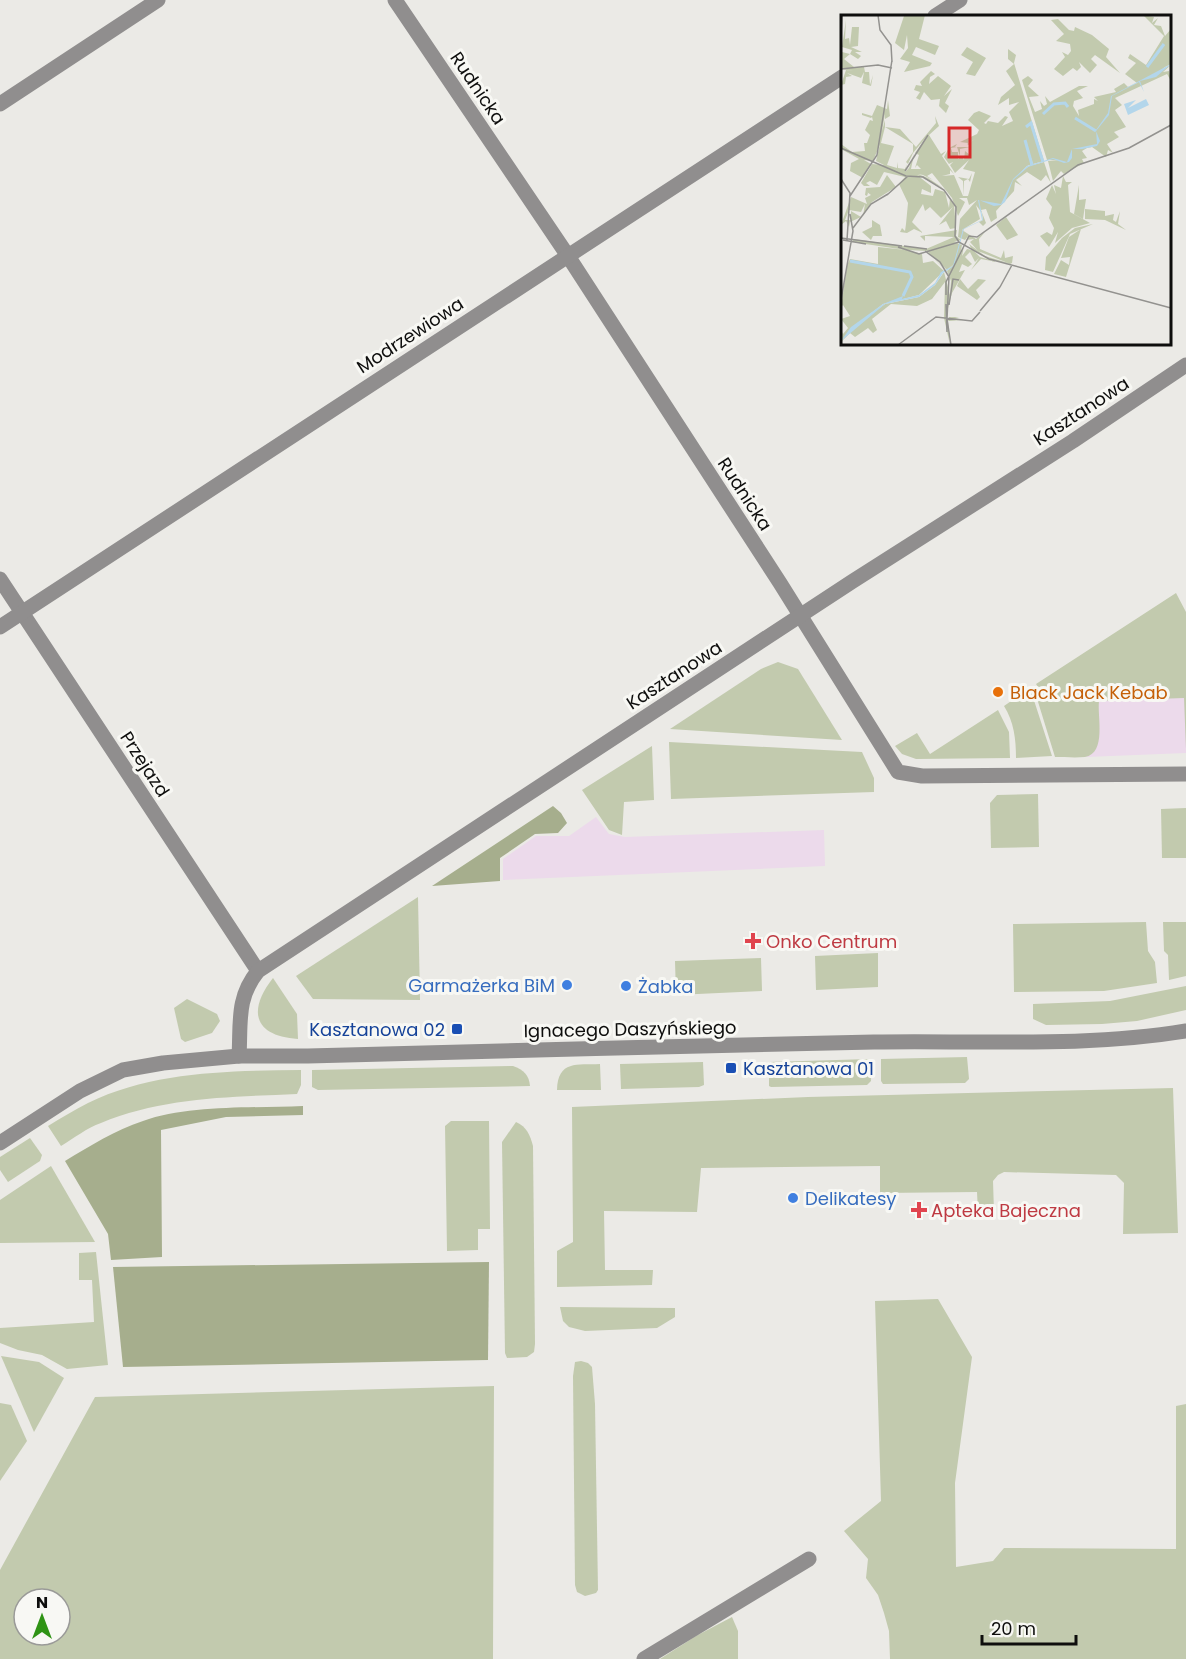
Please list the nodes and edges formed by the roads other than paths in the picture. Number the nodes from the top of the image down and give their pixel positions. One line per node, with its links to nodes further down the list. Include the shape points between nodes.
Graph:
1 (158, 0): 6 (street)
2 (395, 0): 7 (street, Rudnicka)
3 (960, 0): 4 (street)
4 (937, 15)
5 (841, 78): 7 (street, Modrzewiowa)
6 (0, 104)
7 (568, 256): 10 (street, Modrzewiowa); 11 (street, Rudnicka)
8 (1186, 365): 11 (street, Kasztanowa)
9 (0, 579): 10 (street, Przejazd)
10 (22, 613): 12 (street, Modrzewiowa); 14 (street, Przejazd)
11 (799, 617): 13 (street, Rudnicka, via 898,772 922,776); 14 (street, Kasztanowa)
12 (0, 627)
13 (1186, 774)
14 (258, 971): 16 (street, Kasztanowa, via 242,999)
15 (1186, 1031): 16 (street, Ignacego Daszyńskiego, via 1090,1041)
16 (239, 1056): 17 (street, Ignacego Daszyńskiego, via 123,1070 80,1091)
17 (0, 1143)
18 (809, 1559): 19 (street)
19 (644, 1659)

